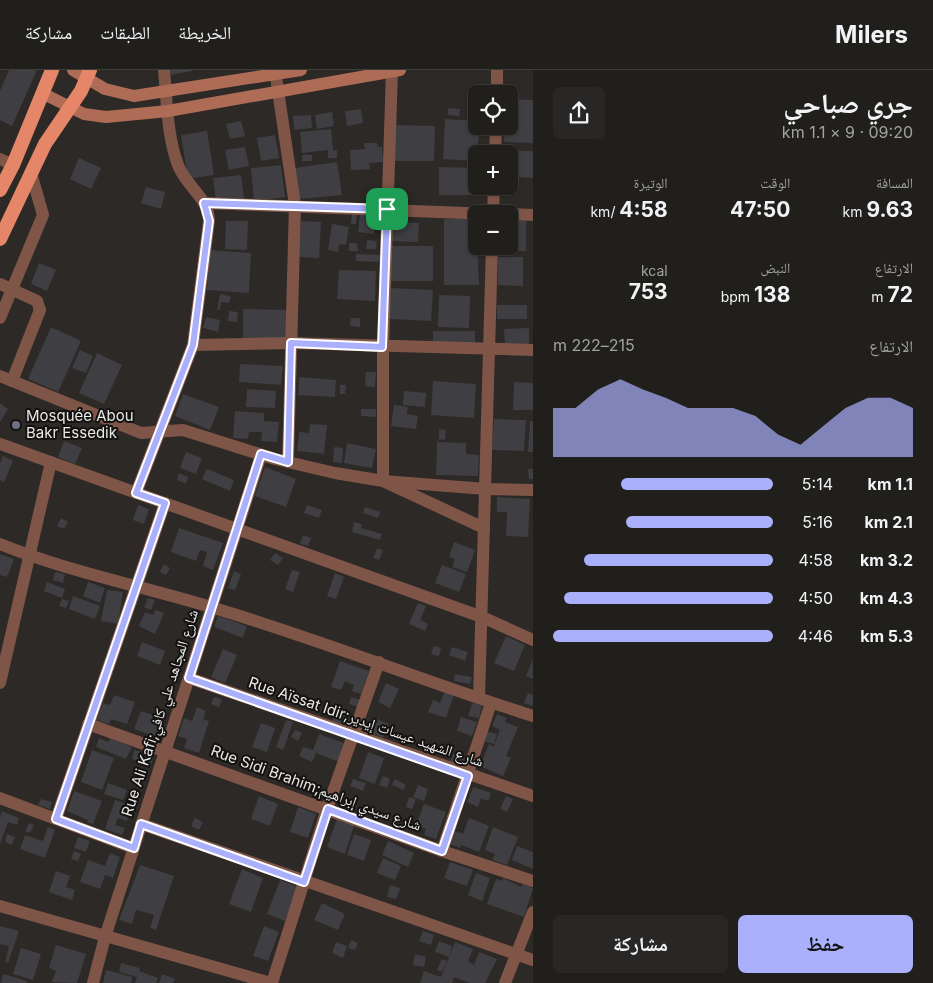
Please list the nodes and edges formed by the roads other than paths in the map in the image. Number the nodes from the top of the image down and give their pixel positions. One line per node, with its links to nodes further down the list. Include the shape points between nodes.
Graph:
1 (52, 70): 12 (highway)
2 (73, 70): 8 (main road)
3 (164, 70): 10 (street)
4 (301, 70): 7 (main road)
5 (497, 70): 9 (street)
6 (396, 71): 11 (main road); 21 (street)
7 (276, 72): 10 (main road); 11 (street)
8 (89, 74): 10 (main road, via 105,89 126,96); 13 (highway)
9 (496, 85)
10 (166, 91): 14 (street)
11 (278, 92): 14 (main road); 20 (street)
12 (42, 93): 13 (main road); 16 (highway)
13 (69, 108): 14 (main road, via 106,117); 17 (highway, via 45,144)
14 (168, 111): 19 (street, via 178,166)
15 (0, 159): 16 (street)
16 (13, 164): 18 (highway)
17 (32, 173): 25 (highway); 28 (street, via 43,215)
18 (0, 190)
19 (204, 203): 20 (street); 31 (street, via 209,221)
20 (295, 205): 21 (street); 30 (street)
21 (387, 209): 22 (street); 32 (street)
22 (468, 213)
23 (518, 214): 24 (street)
24 (533, 215)
25 (0, 239)
26 (492, 255): 33 (street)
27 (0, 284): 28 (street)
28 (13, 289): 29 (street); 36 (street, via 37,301 40,310)
29 (0, 318)
30 (291, 343): 31 (street); 32 (street); 41 (street)
31 (193, 345): 37 (street)
32 (382, 347): 33 (street); 42 (street)
33 (489, 348): 34 (street); 43 (street)
34 (533, 350)
35 (0, 376): 36 (street)
36 (12, 381): 37 (street, via 133,431)
37 (160, 431): 39 (street, via 182,430); 45 (street)
38 (0, 444): 40 (street)
39 (261, 454): 41 (street); 48 (street, Rue Ali Kafi;شارع المجاهد علي كافي)
40 (50, 462): 45 (street); 50 (street)
41 (288, 462): 42 (street)
42 (383, 481): 43 (street); 47 (street)
43 (486, 489): 44 (street); 47 (street)
44 (533, 490)
45 (136, 493): 46 (street)
46 (165, 503): 48 (street); 51 (street)
47 (484, 528): 53 (street)
48 (237, 530): 52 (street, Rue Ali Kafi;شارع المجاهد علي كافي); 53 (street)
49 (0, 544): 50 (street)
50 (28, 555): 51 (street); 54 (street)
51 (136, 588): 52 (street); 61 (street)
52 (212, 607): 56 (street); 57 (street, Rue Ali Kafi;شارع المجاهد علي كافي)
53 (482, 617): 55 (street); 59 (street)
54 (6, 631): 58 (street)
55 (533, 640)
56 (379, 662): 59 (street); 62 (street)
57 (189, 678): 62 (street, Rue Aïssat Idir;شارع الشهيد عيسات إيدير); 63 (street, Rue Ali Kafi;شارع المجاهد علي كافي)
58 (0, 684)
59 (485, 700): 60 (street); 64 (street)
60 (533, 716)
61 (88, 724): 63 (street, Rue Sidi Brahim;شارع سيدي إبراهيم); 68 (street)
62 (355, 735): 64 (street, Rue Aïssat Idir;شارع الشهيد عيسات إيدير); 67 (street)
63 (165, 751): 67 (street, Rue Sidi Brahim;شارع سيدي إبراهيم); 69 (street, Rue Ali Kafi;شارع المجاهد علي كافي)
64 (468, 776): 65 (street, Rue Aïssat Idir;شارع الشهيد عيسات إيدير); 71 (street)
65 (533, 796)
66 (0, 798): 68 (street)
67 (328, 809): 71 (street, Rue Sidi Brahim;شارع سيدي إبراهيم); 73 (street)
68 (56, 819): 70 (street)
69 (141, 824): 70 (street, Rue Ali Kafi;شارع المجاهد علي كافي); 73 (street)
70 (134, 848): 76 (street, Rue Ali Kafi;شارع المجاهد علي كافي)
71 (442, 851): 72 (street, Rue Sidi Brahim;شارع سيدي إبراهيم)
72 (533, 881)
73 (304, 882): 77 (street); 80 (street)
74 (0, 906): 76 (street)
75 (533, 912): 77 (street)
76 (104, 937): 79 (street, Rue Ali Kafi;شارع المجاهد علي كافي); 80 (street)
77 (518, 954): 78 (street); 81 (street)
78 (533, 960)
79 (93, 983)
80 (271, 983)
81 (505, 983)

